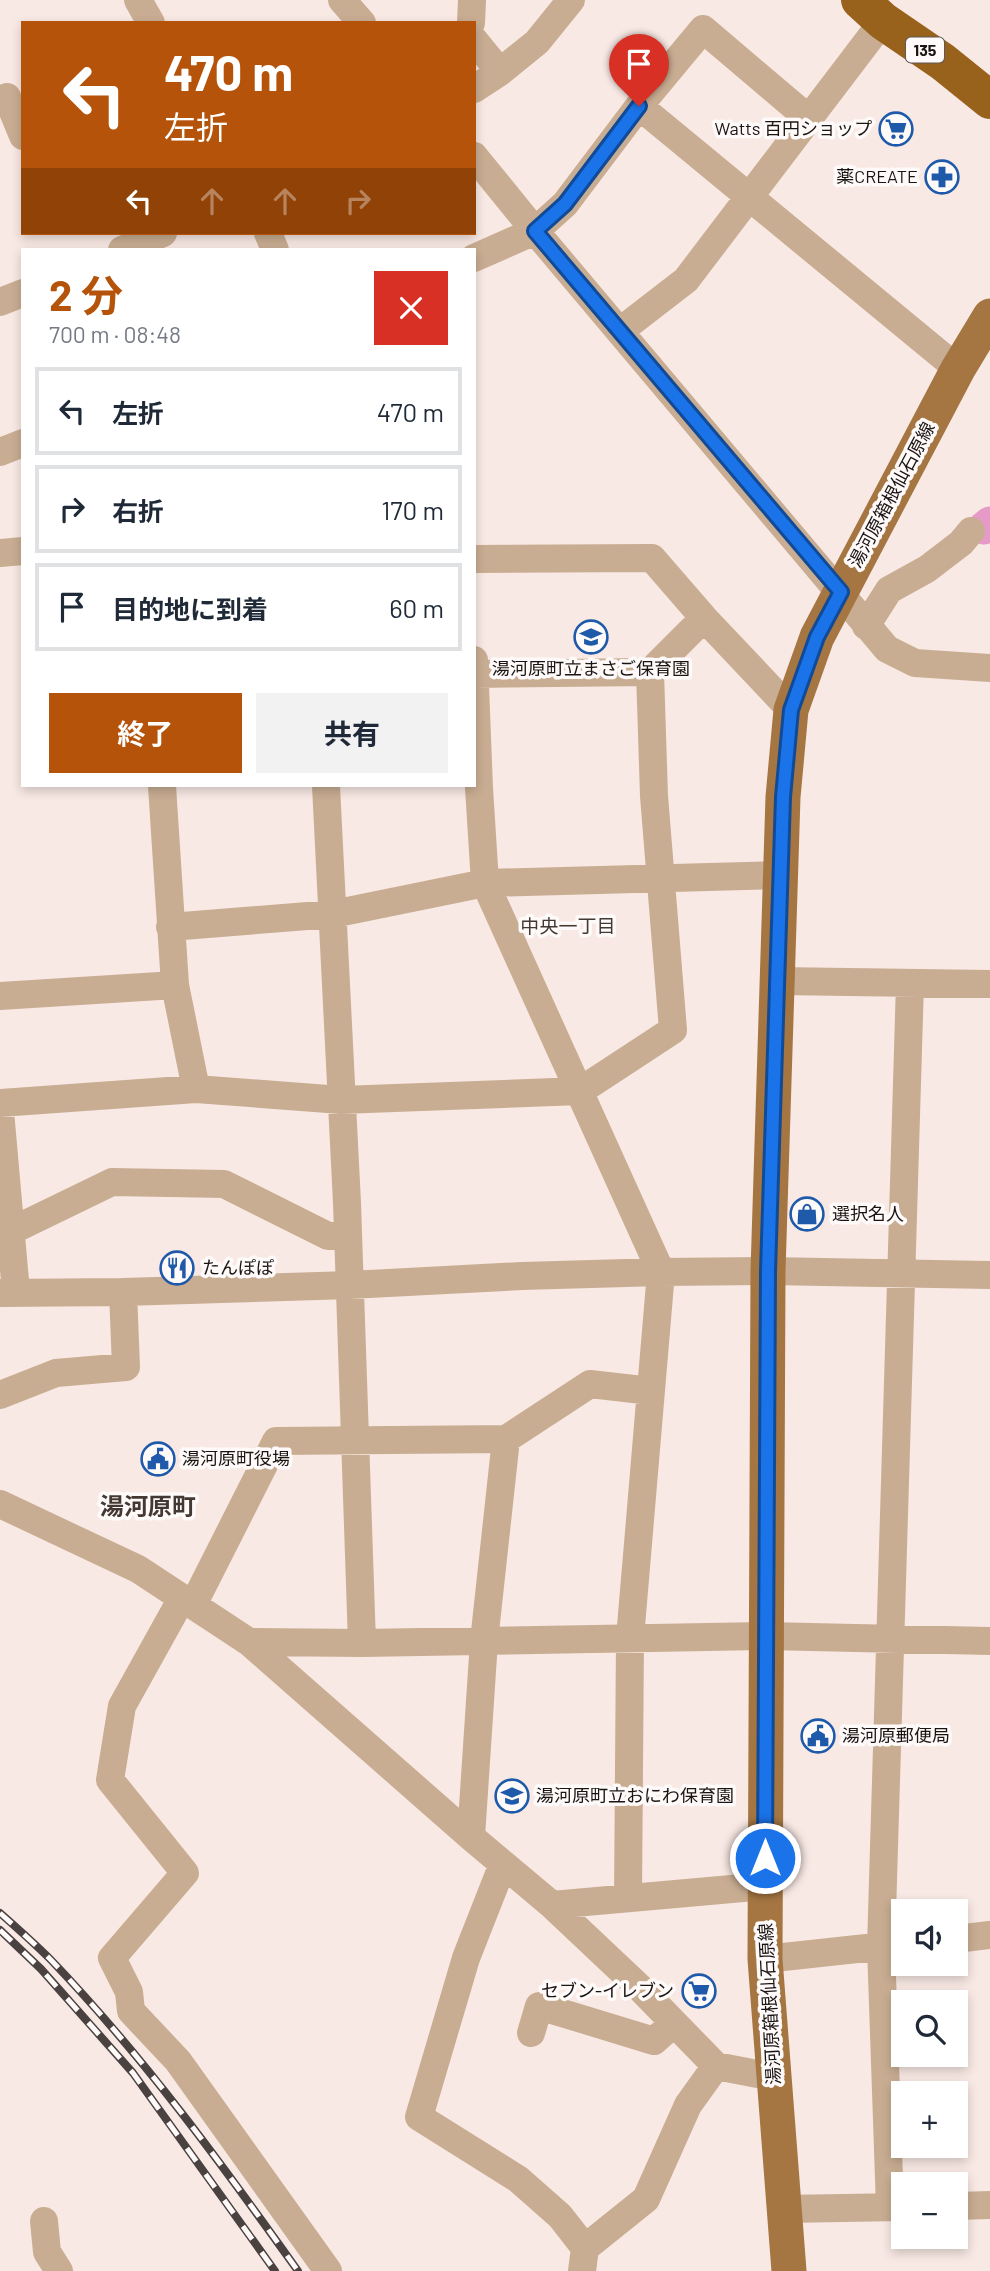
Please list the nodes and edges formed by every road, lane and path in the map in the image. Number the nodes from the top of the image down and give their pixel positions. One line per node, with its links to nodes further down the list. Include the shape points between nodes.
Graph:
1 (138, 0): 6 (street)
2 (342, 0): 7 (street)
3 (472, 0): 8 (street)
4 (571, 0): 10 (street, via 537,42)
5 (872, 10): 13 (highway, 135); 15 (street)
6 (149, 21)
7 (360, 21)
8 (471, 21)
9 (476, 42): 10 (street)
10 (500, 72): 11 (street)
11 (476, 88)
12 (10, 96): 16 (street)
13 (990, 100)
14 (639, 106): 15 (street, via 703,29); 18 (street); 19 (street, via 565,204)
15 (809, 119): 18 (street)
16 (21, 130)
17 (476, 158): 19 (street)
18 (750, 197): 26 (street, via 686,281); 27 (street)
19 (535, 231): 22 (street); 26 (street)
20 (158, 235): 21 (street)
21 (127, 248)
22 (476, 257)
23 (21, 294): 24 (street)
24 (0, 302)
25 (990, 316): 27 (main road, 湯河原箱根仙石原線)
26 (620, 331): 34 (street)
27 (958, 369): 34 (main road, 湯河原箱根仙石原線)
28 (21, 444): 29 (street)
29 (0, 452)
30 (971, 531): 36 (street, via 927,569 889,590)
31 (21, 551): 32 (street)
32 (0, 553)
33 (476, 559): 35 (street, via 653,558)
34 (841, 592): 36 (street); 41 (main road, 湯河原箱根仙石原線, via 817,637)
35 (704, 618): 38 (street); 41 (street)
36 (866, 626): 37 (street, via 887,649 915,663)
37 (990, 668)
38 (650, 671): 39 (street); 45 (street)
39 (476, 674)
40 (476, 695): 46 (street)
41 (791, 710): 44 (main road, 湯河原箱根仙石原線)
42 (162, 787): 48 (street)
43 (326, 787): 47 (street)
44 (782, 875): 45 (street); 49 (main road, 湯河原箱根仙石原線)
45 (662, 878): 46 (street); 55 (street, via 673,1030)
46 (485, 883): 47 (street); 55 (street)
47 (333, 914): 48 (street); 56 (street)
48 (170, 927): 52 (street)
49 (778, 981): 50 (street); 61 (main road, 湯河原箱根仙石原線)
50 (910, 983): 51 (street); 63 (street)
51 (990, 984)
52 (175, 985): 53 (street); 54 (street)
53 (0, 996)
54 (197, 1088): 56 (street); 57 (street)
55 (580, 1091): 56 (street); 62 (street)
56 (341, 1100): 60 (street)
57 (0, 1102)
58 (0, 1111): 59 (street)
59 (11, 1231): 60 (street, via 112,1182 224,1184 328,1236); 67 (street)
60 (348, 1235): 65 (street)
61 (768, 1271): 62 (street); 63 (street); 74 (main road, 湯河原箱根仙石原線)
62 (661, 1272): 65 (street); 68 (street)
63 (901, 1273): 64 (street); 75 (street)
64 (990, 1275)
65 (350, 1285): 66 (street); 71 (street)
66 (123, 1292): 67 (street); 69 (street, via 126,1367 56,1373)
67 (8, 1293)
68 (651, 1391): 70 (street, via 590,1384); 76 (street)
69 (0, 1395)
70 (506, 1439): 71 (street); 77 (street)
71 (356, 1440): 73 (street, via 276,1440); 80 (street)
72 (0, 1504): 73 (street, via 138,1569)
73 (187, 1601): 79 (street); 104 (street, via 122,1706 110,1780 185,1873 112,1958 129,1992 131,2011 178,2061)
74 (766, 1636): 75 (street); 76 (street); 83 (main road, 湯河原箱根仙石原線)
75 (891, 1637): 78 (street); 85 (street)
76 (630, 1638): 77 (street); 84 (street)
77 (484, 1641): 80 (street); 81 (street)
78 (990, 1641)
79 (249, 1642): 80 (street); 81 (street)
80 (362, 1643)
81 (471, 1837): 82 (street)
82 (503, 1864): 86 (street); 102 (street, via 466,1958 419,2117 518,2179 560,2216)
83 (765, 1886): 84 (street); 90 (main road, 湯河原箱根仙石原線)
84 (628, 1898): 86 (street)
85 (892, 1899)
86 (552, 1905): 92 (street)
87 (990, 1935): 88 (street)
88 (968, 1938)
89 (891, 1946): 90 (street)
90 (765, 1959): 95 (main road, 湯河原箱根仙石原線)
91 (892, 1976): 96 (street)
92 (674, 2023): 93 (street, via 654,2041 539,2006); 94 (street)
93 (531, 2033)
94 (716, 2066): 95 (street); 102 (street, via 688,2105 646,2199)
95 (773, 2077): 100 (main road, 湯河原箱根仙石原線)
96 (895, 2172)
97 (990, 2205): 98 (street)
98 (968, 2206)
99 (891, 2207): 100 (street)
100 (783, 2209): 105 (main road, 湯河原箱根仙石原線)
101 (44, 2221): 103 (street, via 47,2252)
102 (583, 2260)
103 (59, 2271)
104 (328, 2271)
105 (789, 2271)

